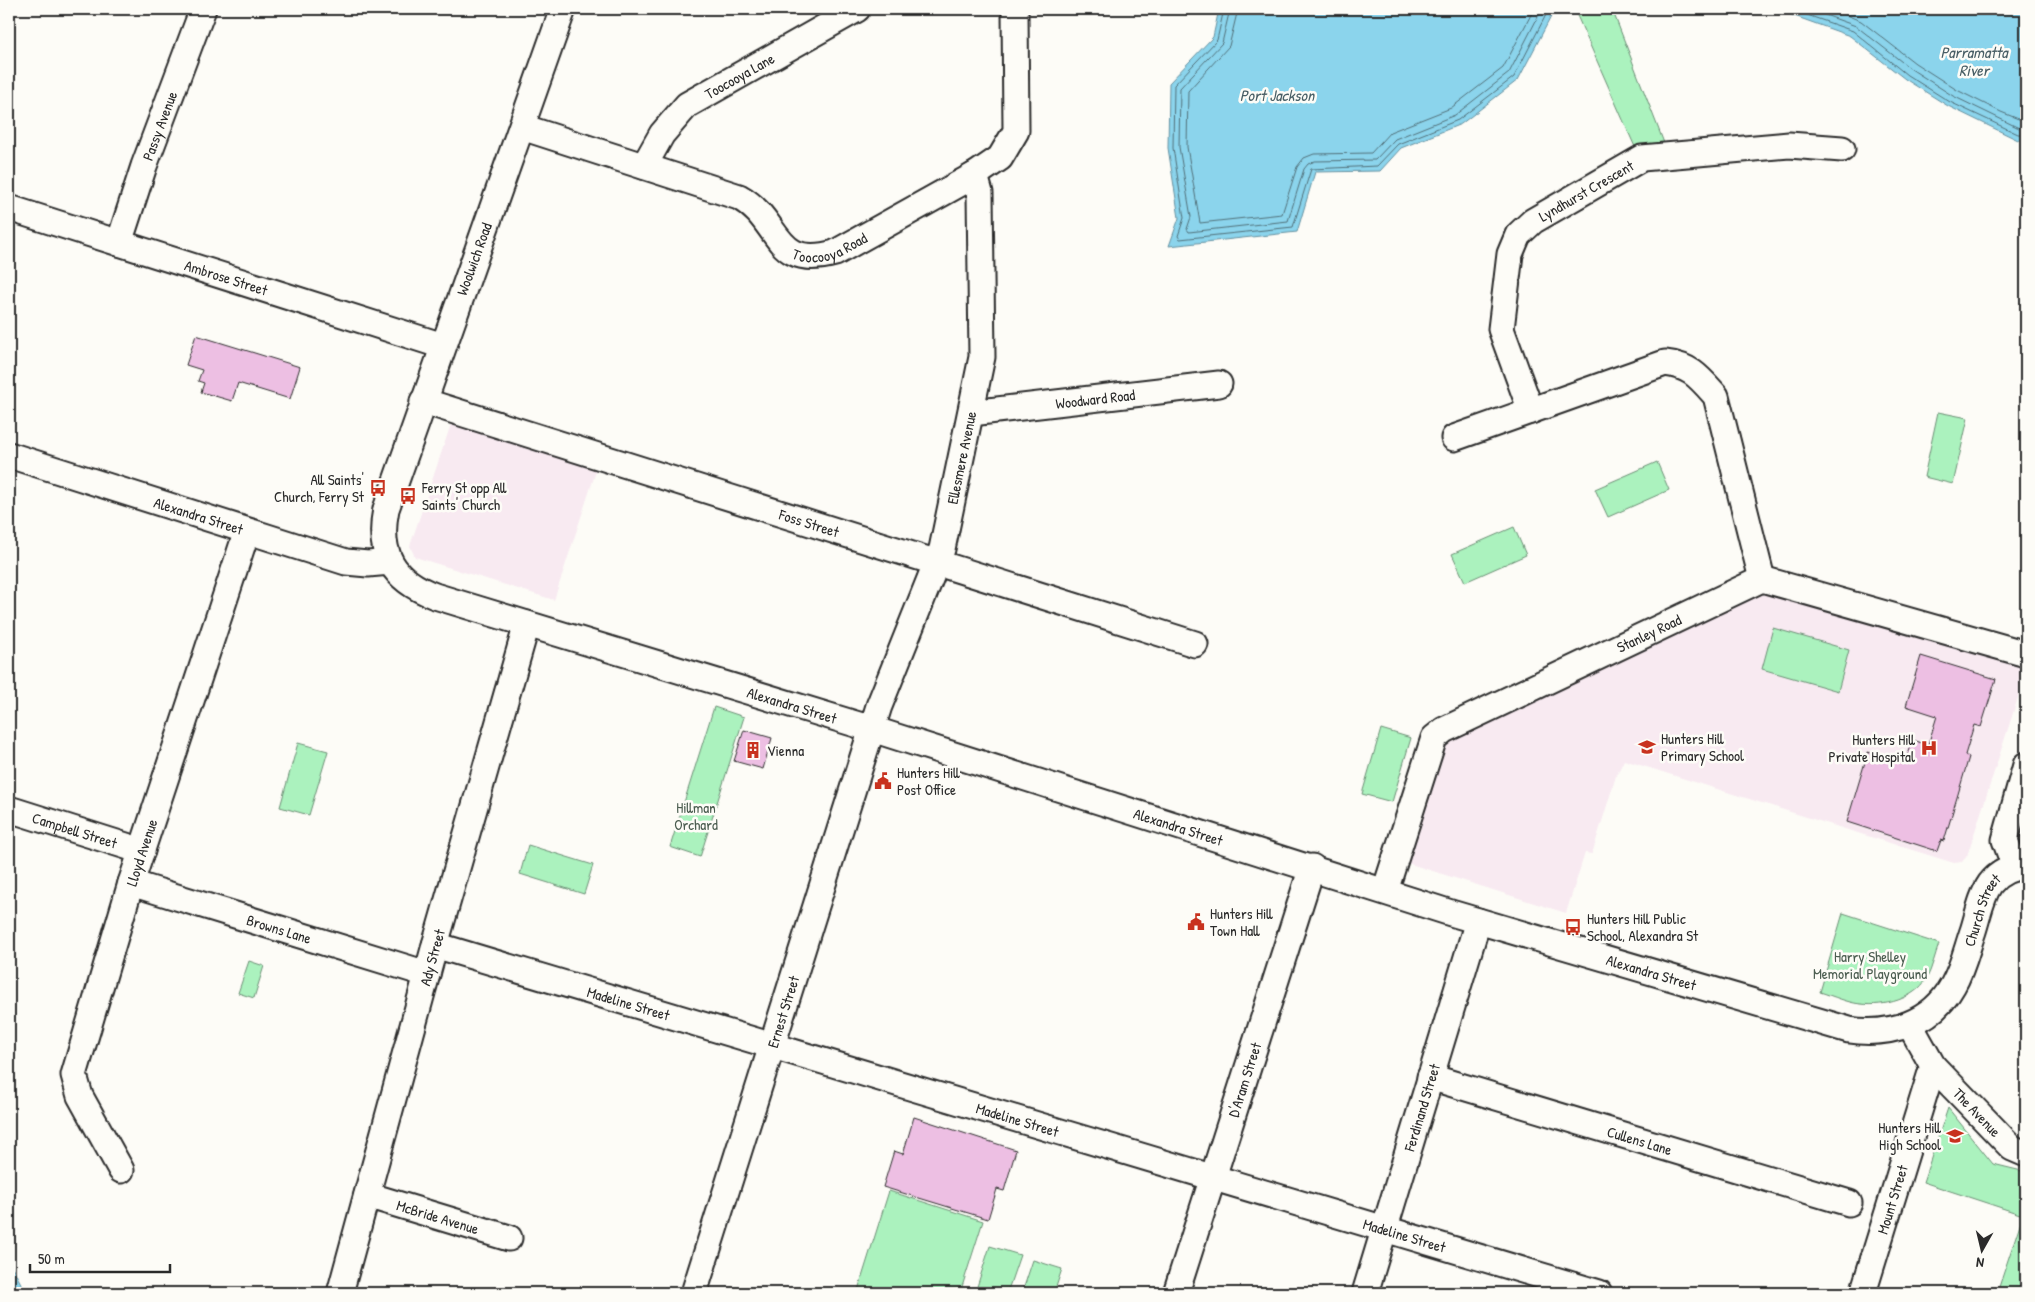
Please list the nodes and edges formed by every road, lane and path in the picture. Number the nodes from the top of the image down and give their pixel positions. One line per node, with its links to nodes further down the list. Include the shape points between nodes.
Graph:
1 (202, 9): 10 (street, Passy Avenue)
2 (563, 9): 5 (street, Woolwich Road)
3 (857, 9): 7 (street, Toocooya Lane, via 687,105 662,134)
4 (1015, 9): 8 (street, Toocooya Road, via 1016,131 1000,158)
5 (522, 127): 7 (street, Toocooya Road); 11 (street, Woolwich Road)
6 (1842, 149): 14 (street, Lyndhurst Crescent, via 1789,145 1642,158 1533,221 1518,235 1510,254 1501,329)
7 (644, 166): 8 (street, Toocooya Road, via 752,204 792,253 806,258 835,253)
8 (975, 174): 15 (street, Ellesmere Avenue, via 980,193 982,357)
9 (9, 208): 10 (street, Ambrose Street)
10 (119, 243): 11 (street, Ambrose Street)
11 (443, 346): 13 (street, Woolwich Road)
12 (1220, 384): 15 (street, Woodward Road)
13 (423, 401): 18 (street, Woolwich Road); 21 (street, Foss Street)
14 (1531, 411): 16 (street); 22 (street, via 1665,363 1681,365 1697,374 1716,396)
15 (971, 414): 21 (street, Ellesmere Avenue)
16 (1454, 438)
17 (9, 455): 19 (street, Alexandra Street)
18 (386, 509): 20 (street, Alexandra Street, via 384,544)
19 (247, 531): 20 (street, Alexandra Street, via 346,562); 29 (street, Lloyd Avenue)
20 (390, 562): 23 (street, Alexandra Street, via 404,580 419,589)
21 (936, 564): 24 (street, Foss Street); 26 (street, Ellesmere Avenue)
22 (1762, 579): 25 (street); 33 (street, Stanley Road, via 1444,730 1434,738)
23 (527, 624): 26 (street, Alexandra Street); 35 (street, Ady Street)
24 (1195, 644)
25 (2026, 654)
26 (872, 729): 31 (street, Alexandra Street); 39 (street, Ernest Street)
27 (2026, 765): 30 (street, via 2005,840)
28 (9, 809): 29 (street, Campbell Street)
29 (142, 851): 32 (street, Lloyd Avenue)
30 (2021, 866): 37 (street, Church Street, via 2004,872 1990,885)
31 (1312, 868): 33 (street, Alexandra Street); 44 (street, D'Aram Street)
32 (131, 883): 36 (street, Browns Lane); 43 (street, Lloyd Avenue, via 74,1075 80,1096)
33 (1385, 891): 34 (street, Alexandra Street)
34 (1478, 921): 38 (street, Alexandra Street, via 1849,1030 1888,1032); 41 (street, Ferdinand Street)
35 (435, 945): 36 (street, Ady Street); 39 (street, Madeline Street)
36 (427, 974): 45 (street, Ady Street)
37 (1959, 974): 38 (street, Alexandra Street, via 1938,1005)
38 (1910, 1025): 40 (street)
39 (772, 1046): 44 (street, Madeline Street); 50 (street, Ernest Street)
40 (1933, 1066): 42 (street, The Avenue, via 2012,1148); 54 (street, Mount Street)
41 (1430, 1076): 46 (street, Cullens Lane); 47 (street, Ferdinand Street)
42 (2026, 1154)
43 (121, 1170)
44 (1213, 1178): 47 (street, Madeline Street); 51 (street, D'Aram Street)
45 (367, 1195): 48 (street, McBride Avenue); 49 (street, Ady Street)
46 (1849, 1203)
47 (1384, 1229): 52 (street, Ferdinand Street); 53 (street, Madeline Street)
48 (509, 1238)
49 (340, 1293)
50 (694, 1293)
51 (1176, 1293)
52 (1365, 1293)
53 (1599, 1293)
54 (1863, 1293)

